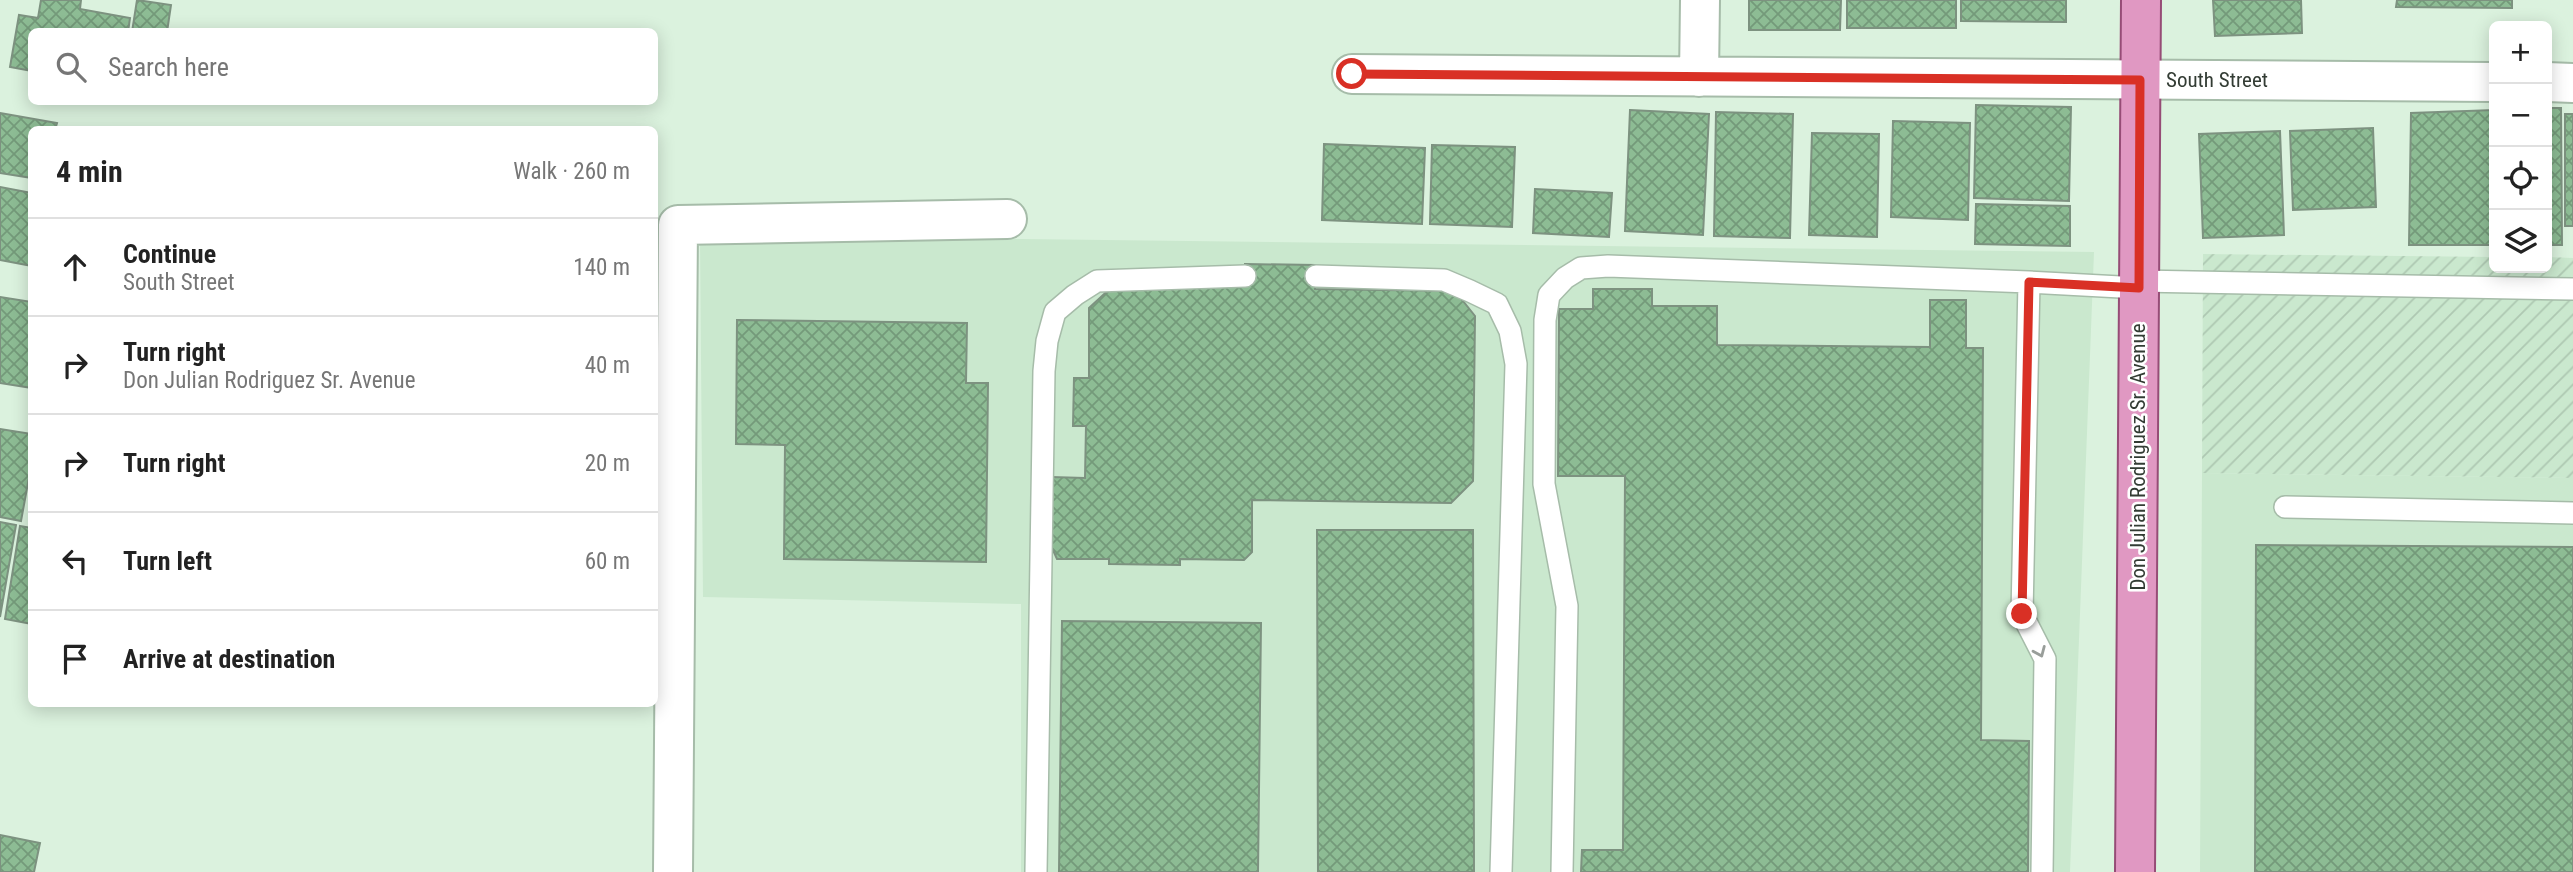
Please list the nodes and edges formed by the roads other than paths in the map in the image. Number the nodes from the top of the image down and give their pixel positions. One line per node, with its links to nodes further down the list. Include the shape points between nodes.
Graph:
1 (1700, 0): 4 (street)
2 (2141, 0): 5 (main road, Don Julian Rodriguez Sr. Avenue)
3 (1352, 74): 4 (street, South Street)
4 (1699, 77): 5 (street, South Street)
5 (2140, 80): 6 (street, South Street); 13 (main road, Don Julian Rodriguez Sr. Avenue)
6 (2489, 82)
7 (2552, 82): 8 (street)
8 (2573, 83)
9 (1007, 219): 17 (street, via 678,225)
10 (1245, 276): 18 (lane, via 1097,281 1055,312 1044,371)
11 (1316, 276): 19 (lane, via 1444,280 1497,304 1510,331 1516,364)
12 (2029, 282): 13 (lane); 20 (lane, via 1608,266 1581,268 1549,295 1544,484 1567,606); 21 (lane, one-way to 21, via 2022,614 2045,659)
13 (2139, 284): 14 (lane); 22 (main road, Don Julian Rodriguez Sr. Avenue)
14 (2573, 289)
15 (2285, 507): 16 (lane)
16 (2573, 513)
17 (674, 872)
18 (1036, 872)
19 (1501, 872)
20 (1562, 872)
21 (2042, 872)
22 (2135, 872)

